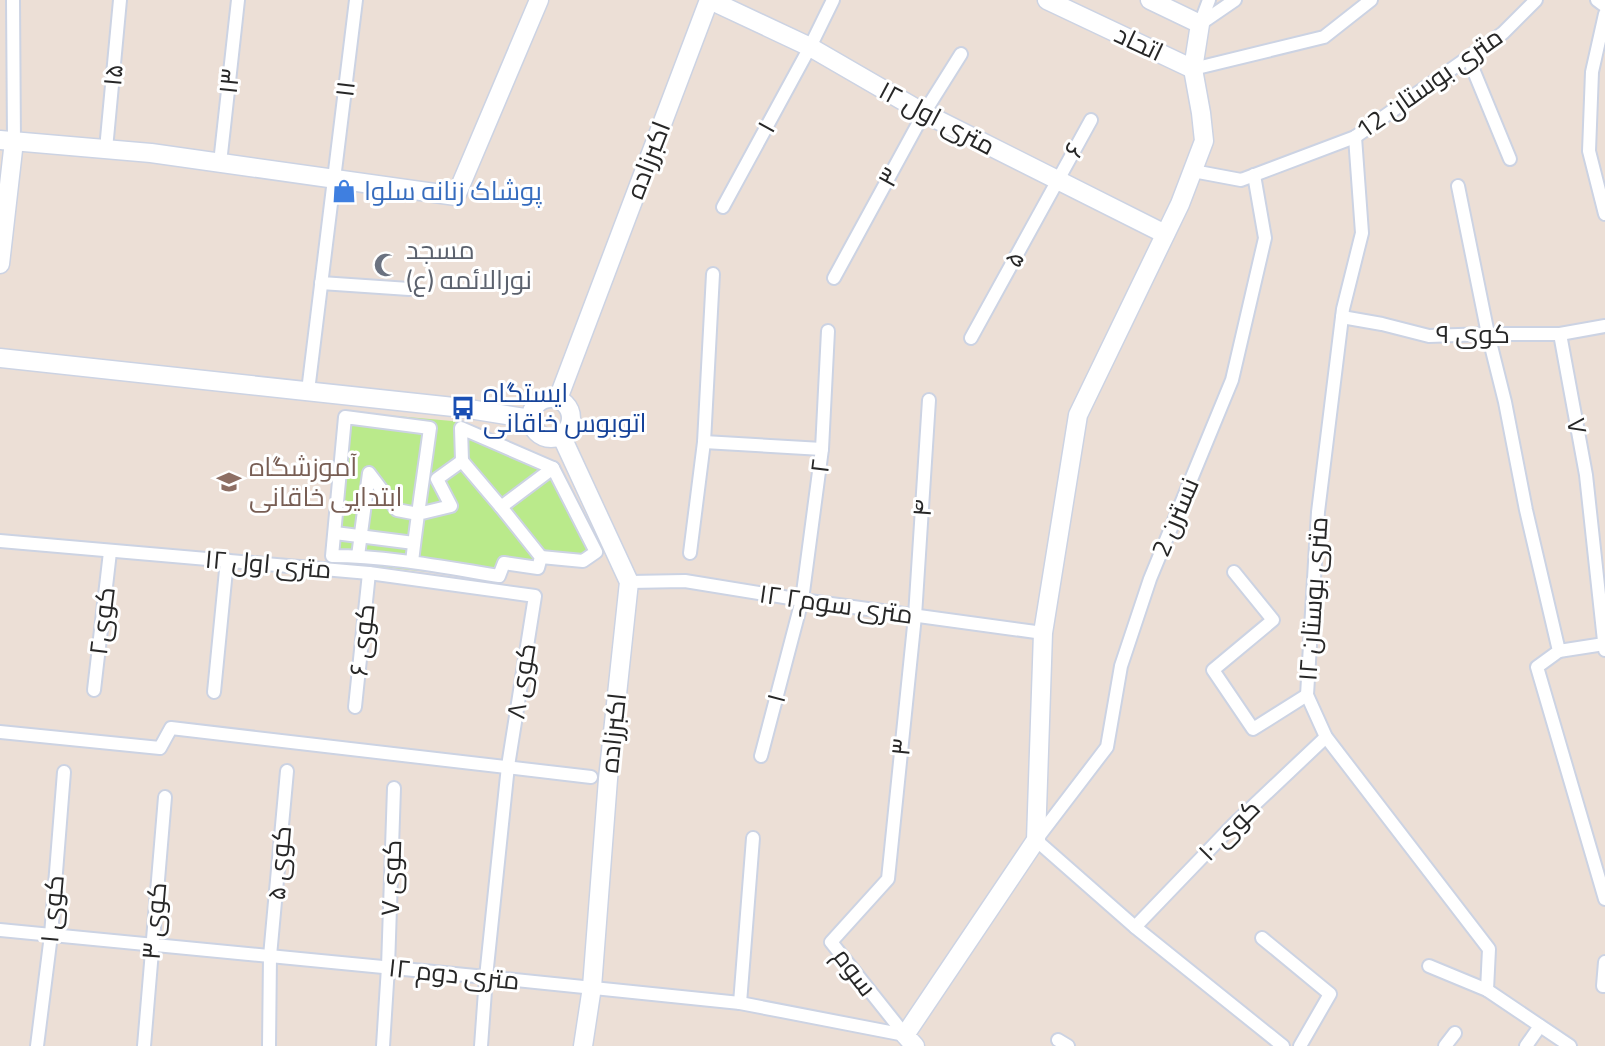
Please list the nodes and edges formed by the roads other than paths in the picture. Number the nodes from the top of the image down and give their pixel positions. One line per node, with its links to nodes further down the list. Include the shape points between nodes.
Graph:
1 (13, 0): 25 (street)
2 (120, 0): 26 (street, ۱۵)
3 (238, 0): 28 (street, ۱۳)
4 (356, 0): 31 (street, ۱۱)
5 (539, 0): 31 (street, via 456,196)
6 (710, 0): 18 (street, ۱۲ متری اول); 50 (street, اکبرزاده)
7 (833, 0): 18 (street)
8 (1047, 0): 21 (street, اتحاد)
9 (1150, 0): 17 (street, اتحاد)
10 (1209, 0): 17 (street)
11 (1235, 0): 17 (street)
12 (1371, 0): 21 (street, via 1324,37)
13 (1536, 0): 20 (street, 12 متری بوستان, via 1503,33)
14 (1597, 0): 15 (street)
15 (1605, 6)
16 (1605, 14): 35 (street, via 1592,72 1589,151)
17 (1200, 24): 21 (street)
18 (810, 47): 22 (street, ۱۲ متری اول); 34 (street, ۱)
19 (961, 54): 22 (street)
20 (1468, 57): 24 (street, 12 متری بوستان); 27 (street)
21 (1194, 69): 29 (street, via 1204,141)
22 (924, 114): 32 (street, ۱۲ متری اول); 39 (street, ۳)
23 (1091, 120): 32 (street, ۶)
24 (1355, 137): 30 (street, 12 متری بوستان); 42 (street, ۱۲ متری بوستان, via 1362,233)
25 (7, 140): 26 (street); 37 (street)
26 (106, 149): 28 (street)
27 (1510, 159)
28 (220, 163): 31 (street)
29 (1193, 170): 30 (street, 12 متری بوستان, via 1241,180); 36 (street)
30 (1254, 175): 93 (street, نسترن 2, via 1265,238 1232,380 1150,579 1121,666 1107,747)
31 (334, 179): 40 (street, ۱۱)
32 (1057, 181): 36 (street, ۱۲ متری اول); 47 (street, ۵)
33 (1458, 186): 45 (street)
34 (723, 207)
35 (1605, 214)
36 (1165, 234): 76 (street, via 1078,415)
37 (0, 264)
38 (713, 274): 54 (street)
39 (834, 278)
40 (321, 283): 41 (street); 49 (street, ۱۱)
41 (410, 289)
42 (1342, 317): 45 (street, کوی ۹, via 1429,336); 81 (street, ۱۲ متری بوستان, via 1318,512)
43 (1605, 326): 46 (street, کوی ۹)
44 (828, 331): 55 (street, ۲)
45 (1488, 334): 46 (street, کوی ۹); 78 (street)
46 (1560, 334): 77 (street, ۷, via 1586,475)
47 (971, 338)
48 (0, 358): 49 (street)
49 (308, 391): 52 (street)
50 (558, 399): 52 (street, via 540,402); 53 (street, via 568,407 571,419)
51 (929, 400): 75 (street, ۴)
52 (531, 419): 53 (street, via 541,436)
53 (561, 435): 72 (street)
54 (704, 442): 55 (street); 65 (street)
55 (822, 449): 74 (street, ۲)
56 (462, 461): 57 (street, via 461,428); 58 (street); 59 (street, via 437,479 451,506)
57 (553, 468): 58 (street); 67 (street, via 596,552 583,561)
58 (501, 507): 67 (street)
59 (418, 513): 60 (street, via 430,428 345,417); 61 (street, via 397,510 369,473); 63 (street)
60 (335, 533): 61 (street); 66 (street, via 332,556)
61 (360, 536): 63 (street); 66 (street)
62 (0, 541): 64 (street, ۱۲ متری اول)
63 (414, 543): 69 (street)
64 (110, 552): 68 (street, ۱۲ متری اول); 79 (street, کوی۲)
65 (690, 553)
66 (358, 556): 69 (street)
67 (541, 556): 69 (street, via 538,568 504,563 499,576)
68 (228, 560): 71 (street, ۱۲ متری اول); 80 (street)
69 (412, 562)
70 (1234, 572): 81 (street, via 1273,620 1213,670 1253,729)
71 (369, 573): 73 (street, ۱۲ متری اول); 82 (street, کوی ۶)
72 (629, 582): 74 (street, ۱۲ متری سوم۲, via 685,581); 107 (street, اکبرزاده)
73 (534, 596): 86 (street, کوی ۸)
74 (802, 600): 75 (street, ۱۲ متری سوم۲); 85 (street, ۱)
75 (915, 616): 76 (street, ۱۲ متری سوم۲); 94 (street, ۳)
76 (1043, 633): 93 (street)
77 (1604, 647): 78 (street)
78 (1559, 650): 95 (street, via 1537,667)
79 (93, 690)
80 (214, 692)
81 (1307, 695): 84 (street, ۱۲ متری بوستان)
82 (355, 707)
83 (0, 733): 86 (street, via 160,748 171,728)
84 (1326, 737): 96 (street, کوی ۱۰); 108 (street, ۱۲ متری بوستان, via 1489,949)
85 (761, 756)
86 (508, 766): 89 (street); 105 (street, کوی ۸)
87 (287, 771): 101 (street, کوی ۵)
88 (64, 772): 98 (street, کوی ۱)
89 (591, 777)
90 (394, 788): 104 (street, کوی ۷)
91 (165, 797): 100 (street, کوی ۳)
92 (753, 838): 109 (street)
93 (1036, 839): 96 (street); 112 (street)
94 (888, 879): 112 (street, سوم, via 831,942)
95 (1605, 899)
96 (1135, 927): 119 (street)
97 (0, 930): 98 (street, ۱۲ متری دوم)
98 (51, 935): 100 (street, ۱۲ متری دوم); 113 (street, کوی ۱)
99 (1262, 938): 120 (street, via 1330,994)
100 (152, 945): 101 (street, ۱۲ متری دوم); 114 (street, کوی ۳)
101 (270, 956): 104 (street, ۱۲ متری دوم); 115 (street, کوی ۵)
102 (1605, 962): 106 (street)
103 (1429, 966): 108 (street)
104 (388, 967): 105 (street, ۱۲ متری دوم); 116 (street, کوی ۷)
105 (486, 977): 107 (street, ۱۲ متری دوم); 117 (street, کوی ۸)
106 (1605, 986)
107 (592, 988): 109 (street, ۱۲ متری دوم); 118 (street, اکبرزاده)
108 (1487, 990): 110 (street)
109 (740, 1003): 112 (street, ۱۲ متری دوم)
110 (1540, 1026): 122 (street); 123 (street)
111 (1455, 1033): 121 (street)
112 (910, 1040)
113 (37, 1046)
114 (144, 1046)
115 (269, 1046)
116 (383, 1046)
117 (481, 1046)
118 (583, 1046)
119 (1283, 1046)
120 (1300, 1046)
121 (1445, 1046)
122 (1526, 1046)
123 (1570, 1046)

